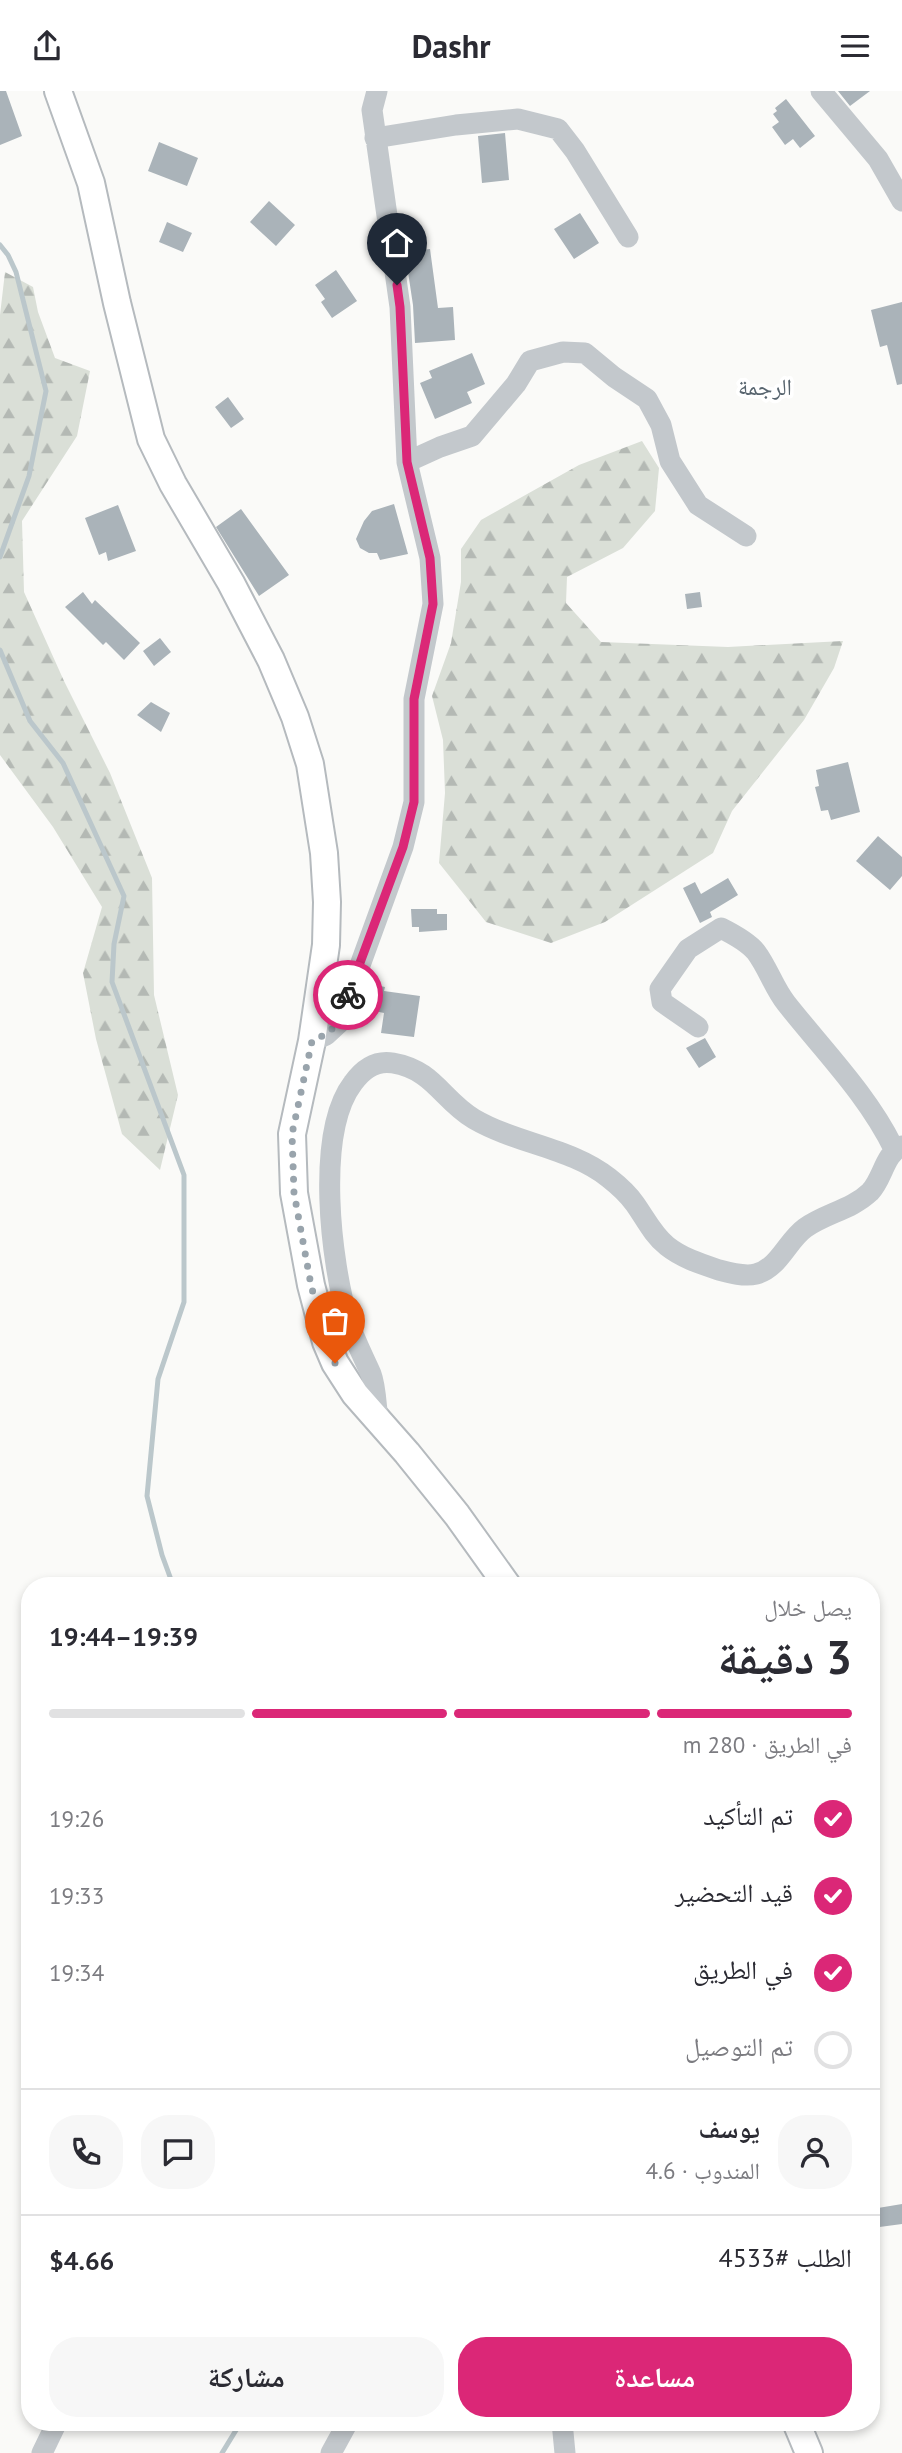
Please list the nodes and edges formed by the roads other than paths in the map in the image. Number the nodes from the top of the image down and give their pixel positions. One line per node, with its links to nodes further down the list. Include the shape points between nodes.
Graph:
1 (58, 91): 10 (main road, via 91,183 151,439 271,660 310,764 327,902 326,945)
2 (377, 91): 4 (street, via 372,110)
3 (821, 91): 5 (street, via 878,159)
4 (375, 138): 6 (street, via 518,119 558,129); 7 (street, via 400,307)
5 (902, 201)
6 (628, 237)
7 (407, 462): 8 (street, via 472,436 530,361 562,352 584,353 647,399 661,425 670,461 698,505); 10 (street, via 433,584 431,619 414,699 414,802 403,847 339,1023)
8 (746, 536)
9 (698, 1027): 11 (street, via 662,1002 660,989 688,949 721,929 755,951 784,1001)
10 (312, 1041): 12 (main road, via 292,1134 294,1193 326,1342 355,1394)
11 (898, 1147): 12 (street, via 872,1191 804,1229 774,1264 756,1274 742,1275 685,1258 665,1245 633,1201 585,1161 481,1123 460,1111 436,1083 407,1067 381,1062 369,1066 358,1075 338,1110 333,1131 331,1209 340,1288 359,1352 372,1376)
12 (378, 1421): 13 (main road, via 457,1515)
13 (501, 1577)
14 (53, 2431): 18 (street)
15 (343, 2431): 19 (street)
16 (563, 2431): 20 (street)
17 (800, 2431): 21 (main road)
18 (42, 2453)
19 (331, 2453)
20 (565, 2453)
21 (809, 2453)

